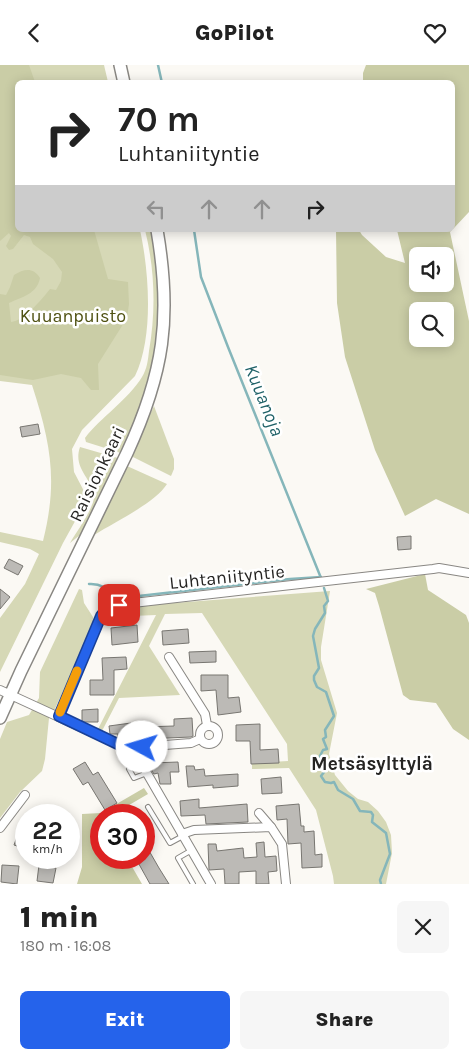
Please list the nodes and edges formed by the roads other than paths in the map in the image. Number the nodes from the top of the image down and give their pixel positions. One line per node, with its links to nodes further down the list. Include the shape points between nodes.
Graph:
1 (120, 65): 2 (main road)
2 (123, 80)
3 (157, 232): 6 (main road, Raisionkaari, via 164,271 165,314 162,347 150,397 127,453)
4 (469, 573): 7 (street, Luhtaniityntie, via 439,568 133,603 107,609 101,616)
5 (169, 657): 9 (street, via 205,714)
6 (5, 692): 7 (street); 8 (main road, Raisionkaari)
7 (59, 716): 11 (street)
8 (0, 718)
9 (208, 725): 10 (street, via 200,730); 10 (street, via 217,730 217,739 207,744)
10 (200, 739): 11 (street, via 191,743)
11 (126, 748): 13 (street, via 137,756)
12 (129, 769): 13 (lane, via 134,778)
13 (147, 773): 19 (street)
14 (25, 795): 18 (street)
15 (258, 813): 17 (street)
16 (155, 818): 19 (lane, via 170,843)
17 (271, 827): 19 (street, via 194,830); 23 (street, via 282,844)
18 (0, 828)
19 (183, 835): 20 (street)
20 (192, 850): 21 (lane, via 178,858); 22 (street)
21 (193, 884)
22 (211, 884)
23 (286, 884)

